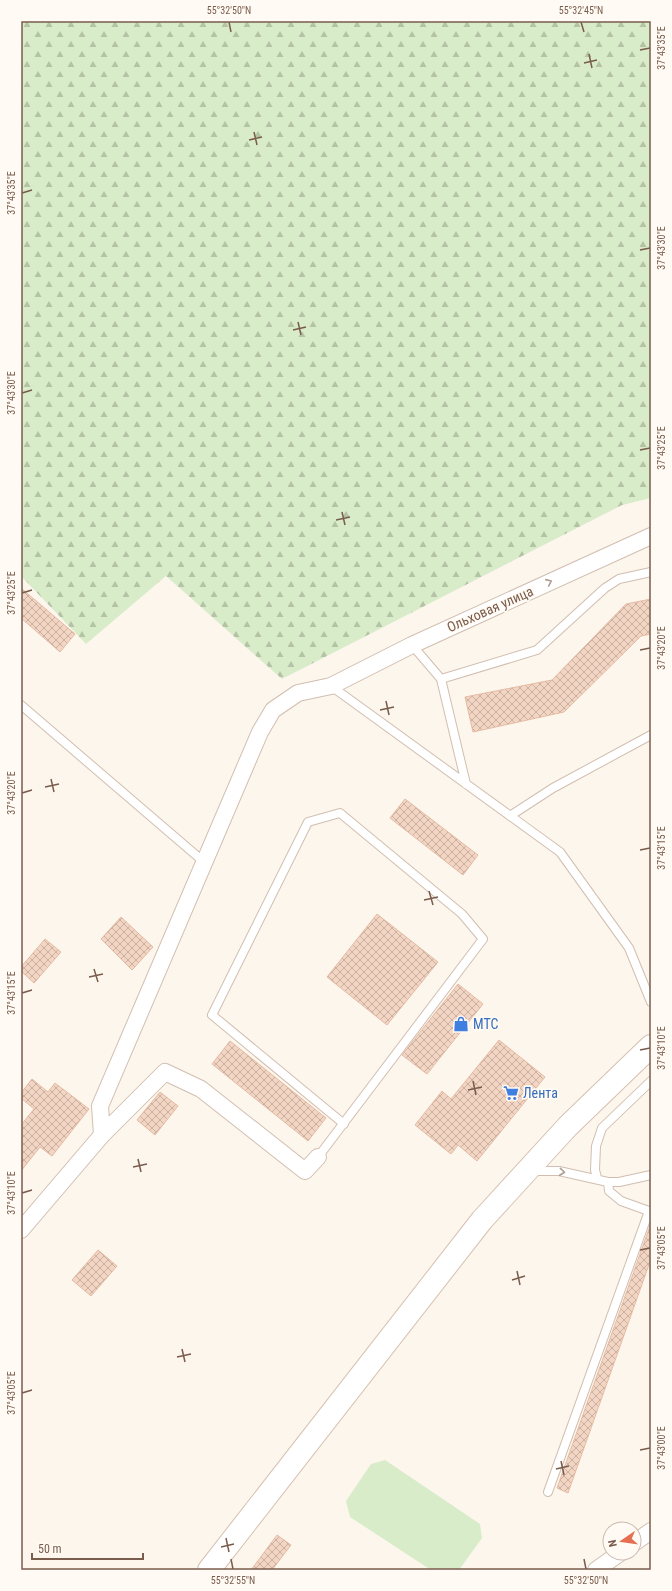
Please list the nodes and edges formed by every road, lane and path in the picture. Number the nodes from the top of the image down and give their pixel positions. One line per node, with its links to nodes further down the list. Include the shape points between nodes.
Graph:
1 (651, 536): 3 (street, Ольховая улица, one-way to 1)
2 (651, 572): 4 (lane, via 618,579 537,650)
3 (412, 645): 4 (lane); 5 (street, Ольховая улица)
4 (441, 679): 8 (lane)
5 (331, 686): 8 (lane); 10 (street, Ольховая улица, via 298,694 273,710 260,732)
6 (21, 705): 10 (lane)
7 (651, 735): 9 (lane, via 552,788)
8 (466, 784): 9 (lane)
9 (510, 816): 11 (lane, via 560,852 629,948)
10 (204, 862): 15 (street, Ольховая улица, via 100,1106)
11 (651, 1002)
12 (651, 1046): 17 (street, via 568,1126)
13 (651, 1081): 19 (lane, via 602,1128 596,1146)
14 (344, 1124): 14 (lane, via 483,939 462,914 340,813 308,822 212,1014); 16 (lane)
15 (102, 1135): 16 (street, via 165,1072 201,1089 306,1171); 22 (street)
16 (318, 1157)
17 (527, 1171): 19 (lane, one-way to 19, via 559,1171); 27 (street, via 482,1220)
18 (651, 1175): 20 (lane)
19 (597, 1178): 20 (lane)
20 (608, 1182): 21 (lane, via 609,1191 621,1201)
21 (650, 1212): 23 (lane)
22 (21, 1230)
23 (548, 1492)
24 (651, 1531): 25 (street)
25 (642, 1537)
26 (609, 1561): 28 (street)
27 (209, 1570)
28 (596, 1570)

